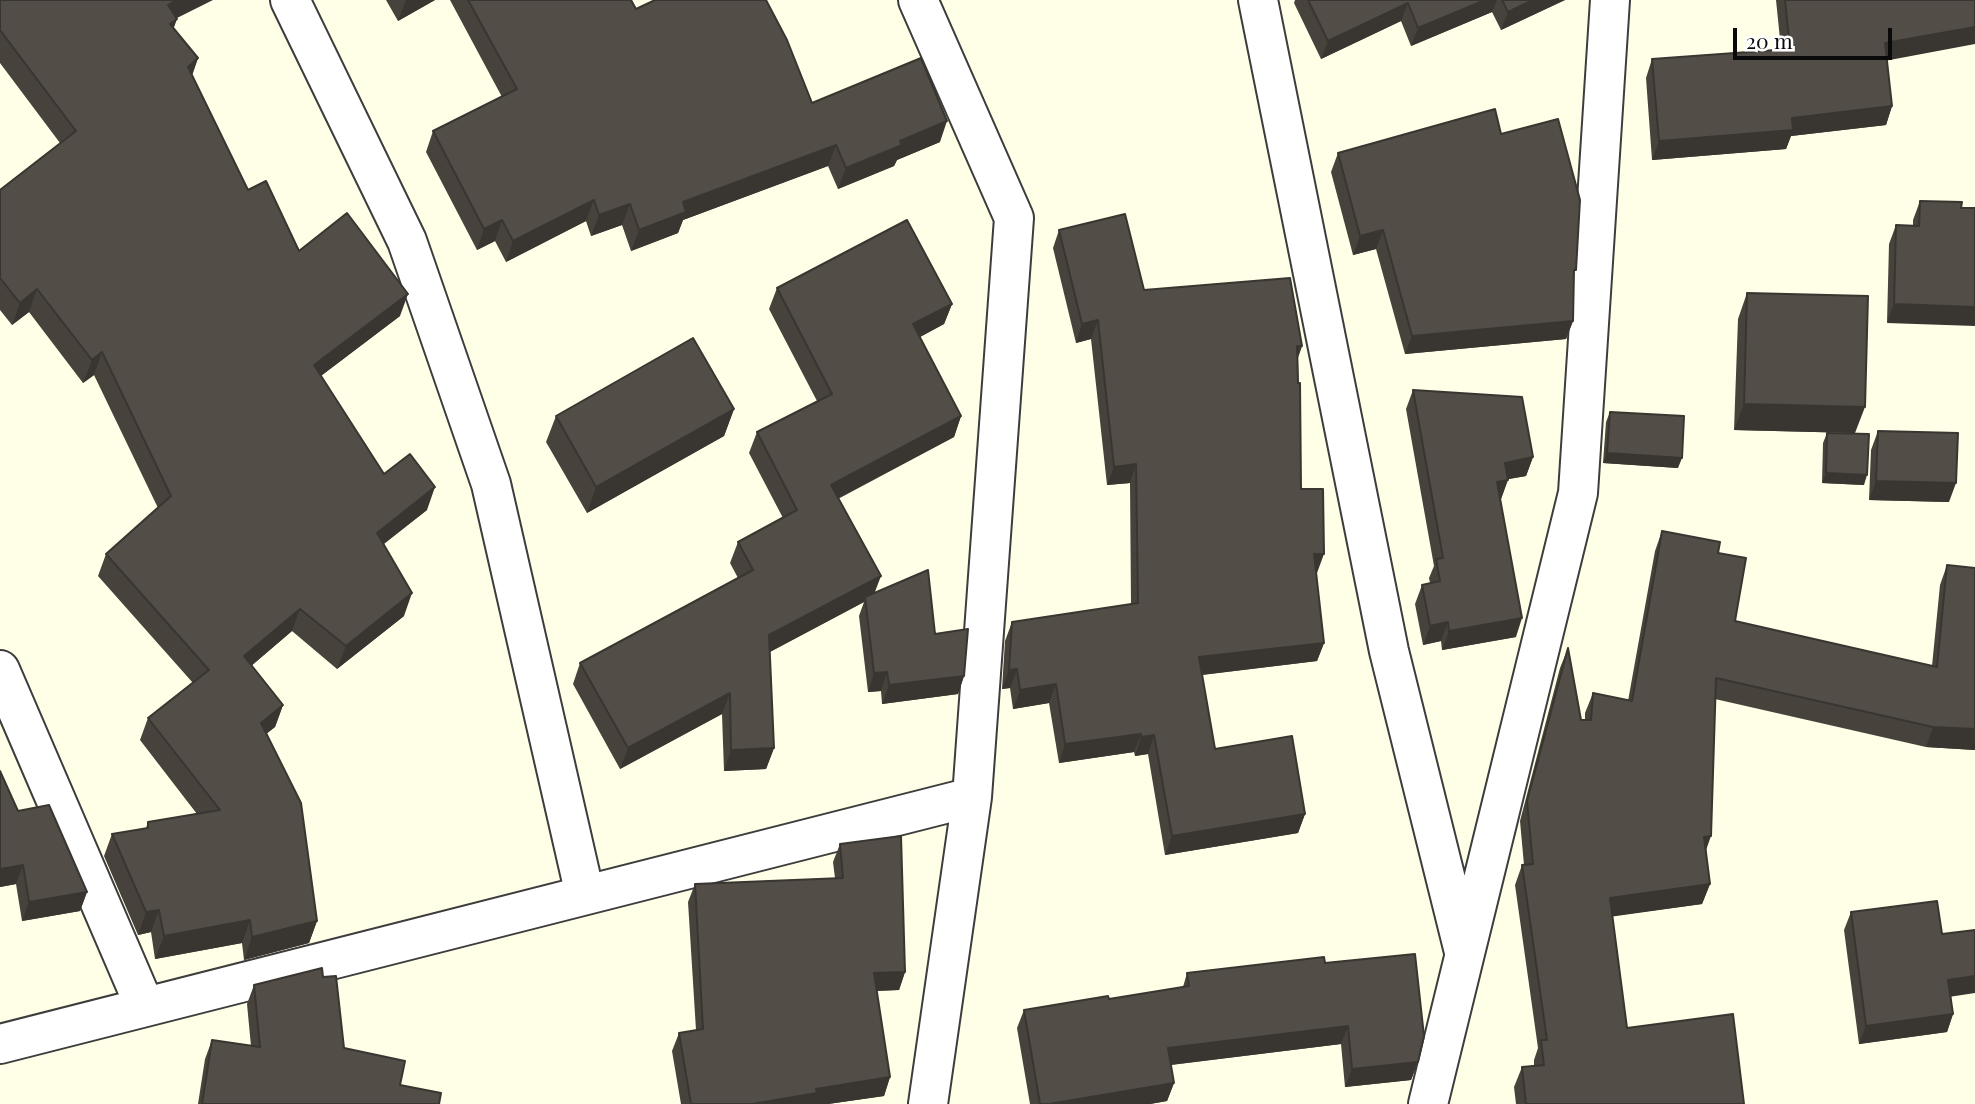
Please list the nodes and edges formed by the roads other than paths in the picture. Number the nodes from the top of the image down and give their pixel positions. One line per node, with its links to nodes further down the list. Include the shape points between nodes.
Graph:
1 (290, 0): 7 (street, via 407,241 491,484)
2 (918, 0): 6 (street, via 1014,218)
3 (1258, 0): 8 (street, via 1389,651)
4 (1610, 0): 8 (street, via 1578,494)
5 (0, 670): 9 (street)
6 (972, 797): 7 (street); 11 (street)
7 (585, 895): 9 (street)
8 (1465, 957): 12 (street)
9 (145, 1007): 10 (street)
10 (0, 1044)
11 (928, 1104)
12 (1428, 1104)

